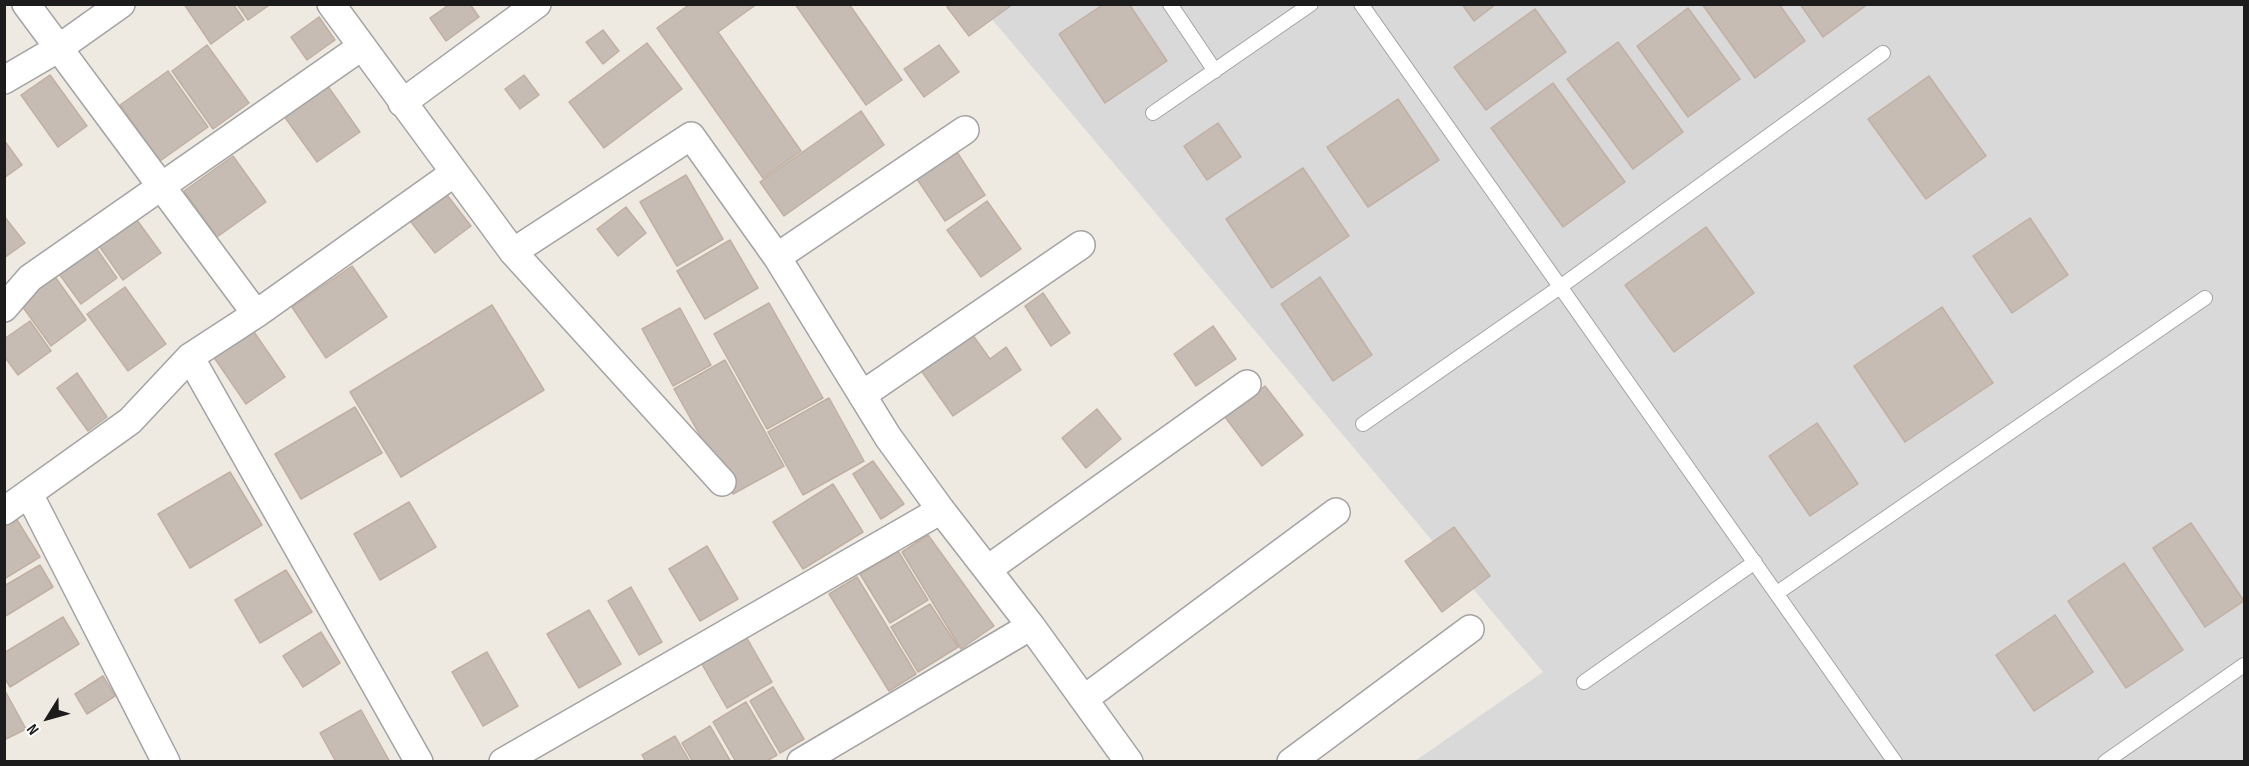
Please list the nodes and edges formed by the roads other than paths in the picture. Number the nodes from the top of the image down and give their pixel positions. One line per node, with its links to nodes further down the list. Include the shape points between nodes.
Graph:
1 (26, 4): 9 (street)
2 (121, 4): 9 (street)
3 (331, 4): 8 (street)
4 (537, 4): 13 (street)
5 (1170, 4): 11 (lane)
6 (1311, 4): 11 (lane)
7 (1361, 4): 21 (lane)
8 (361, 46): 13 (street); 17 (street)
9 (58, 48): 12 (street); 17 (street)
10 (1883, 53): 21 (lane)
11 (1215, 71): 14 (lane)
12 (4, 80)
13 (402, 103): 16 (street)
14 (1153, 113)
15 (965, 130): 20 (street)
16 (453, 173): 19 (street); 24 (street)
17 (162, 187): 23 (street, via 30,278); 24 (street)
18 (1081, 245): 27 (street)
19 (513, 252): 20 (street, via 691,136); 29 (street)
20 (777, 257): 27 (street)
21 (1560, 287): 28 (lane); 34 (lane)
22 (2205, 298): 36 (lane)
23 (4, 308)
24 (256, 314): 25 (street)
25 (190, 357): 30 (street, via 130,421); 44 (street)
26 (1247, 384): 35 (street)
27 (862, 395): 31 (street)
28 (1364, 424)
29 (722, 483)
30 (29, 494): 32 (street); 43 (street)
31 (941, 510): 35 (street); 45 (street)
32 (4, 511)
33 (1336, 512): 41 (street)
34 (1755, 562): 36 (lane); 40 (lane)
35 (988, 569): 37 (street)
36 (1777, 593): 48 (lane)
37 (1031, 626): 41 (street); 46 (street)
38 (1470, 629): 47 (street)
39 (2244, 665): 49 (lane)
40 (1584, 682)
41 (1084, 699): 42 (street)
42 (1121, 759)
43 (166, 762)
44 (419, 762)
45 (502, 762)
46 (801, 762)
47 (1291, 762)
48 (1895, 762)
49 (2105, 762)

